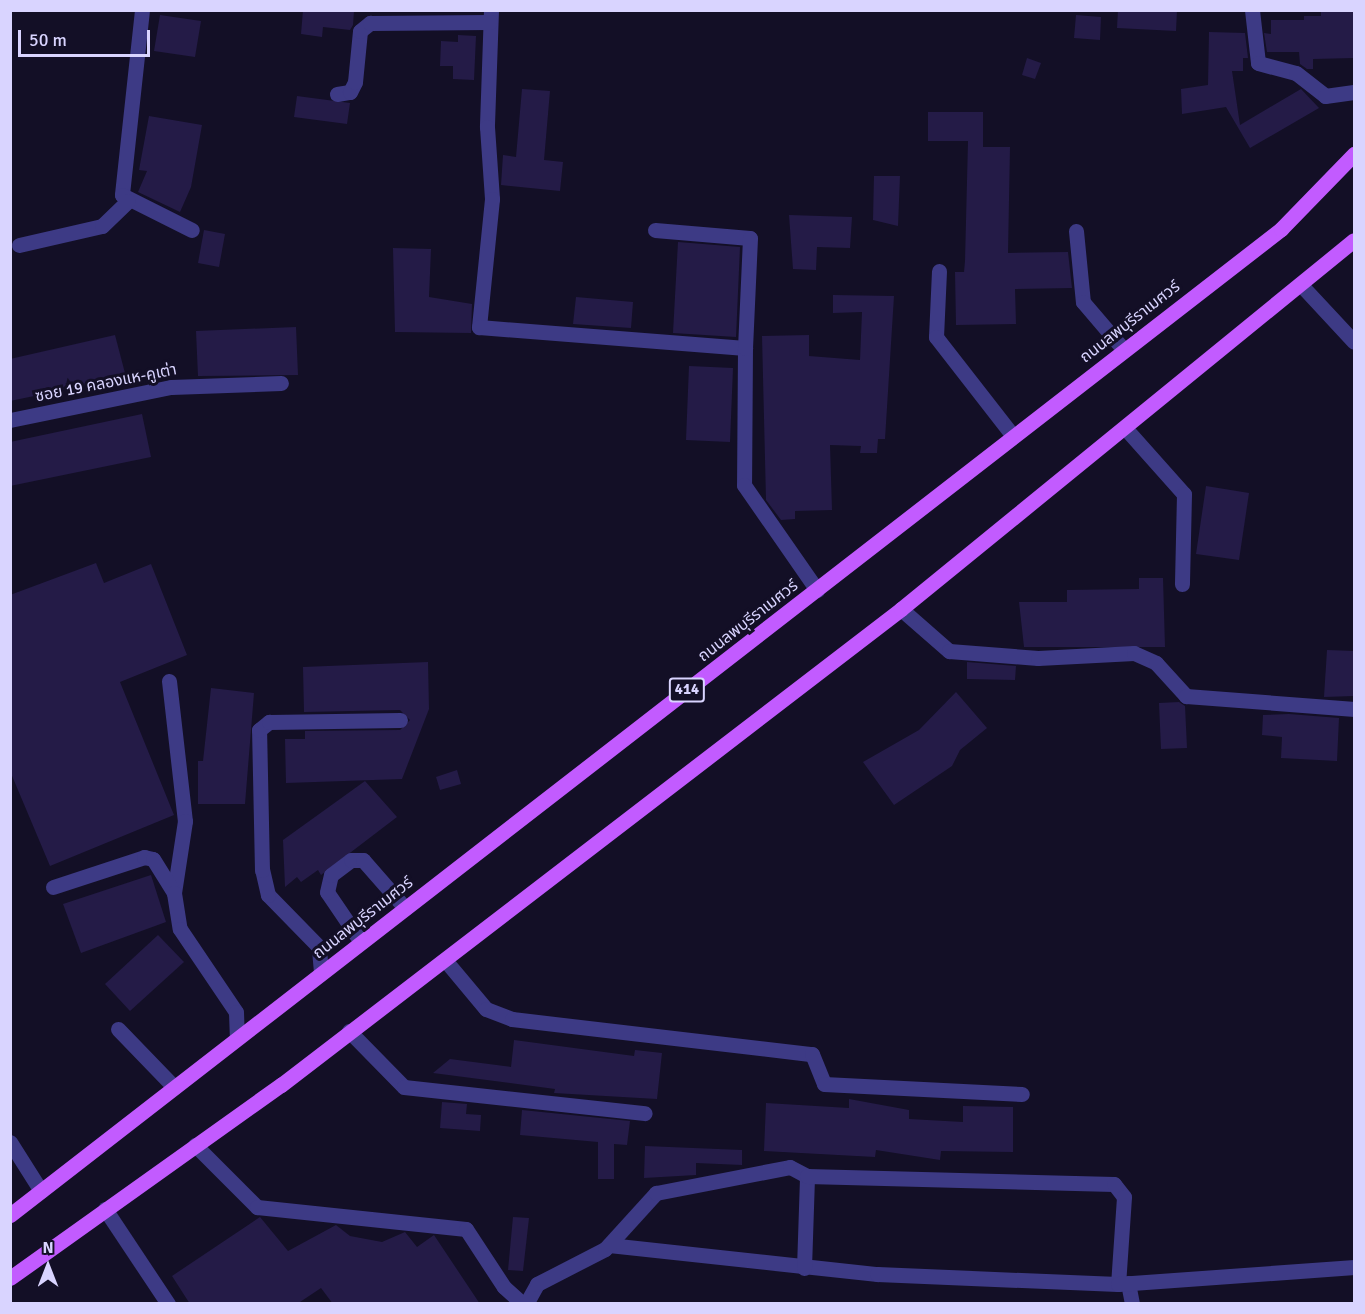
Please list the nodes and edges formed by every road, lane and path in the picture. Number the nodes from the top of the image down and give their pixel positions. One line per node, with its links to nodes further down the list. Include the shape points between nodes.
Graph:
1 (142, 10): 7 (street, via 122,195)
2 (1252, 10): 4 (street, via 1260,65 1293,72 1325,96)
3 (490, 16): 5 (street, via 370,23 360,31 355,82 350,92); 16 (street, via 492,199 479,327)
4 (1354, 92)
5 (337, 93)
6 (1354, 154): 17 (main road, ถนนลพบุรีราเมศวร์ / 414, via 1281,229)
7 (128, 201): 8 (street); 12 (street, via 102,226)
8 (192, 230)
9 (655, 230): 16 (street, via 750,238)
10 (1076, 231): 17 (street, via 1083,302)
11 (1354, 240): 14 (main road)
12 (19, 245)
13 (939, 271): 21 (street, via 936,337)
14 (1302, 286): 15 (street); 20 (main road)
15 (1354, 342)
16 (745, 348): 23 (street, via 744,485)
17 (1124, 350): 21 (main road, ถนนลพบุรีราเมศวร์ / 414)
18 (281, 383): 19 (street, ซอย 19 คลองแห-คูเต่า, via 171,387)
19 (10, 420)
20 (1126, 429): 22 (street, via 1184,494); 24 (main road)
21 (1013, 436): 23 (main road, ถนนลพบุรีราเมศวร์ / 414)
22 (1182, 584)
23 (817, 590): 30 (main road, ถนนลพบุรีราเมศวร์ / 414)
24 (901, 609): 26 (street, via 953,652 1038,658 1134,653 1156,663 1186,696); 32 (main road)
25 (169, 681): 29 (street, via 185,821)
26 (1354, 709)
27 (400, 720): 33 (street, via 269,722 259,730 262,870 268,895 319,947)
28 (53, 887): 29 (street, via 144,857 153,859)
29 (174, 893): 36 (street, via 180,929 236,1012)
30 (405, 908): 31 (main road, ถนนลพบุรีราเมศวร์ / 414); 31 (street, via 363,860 351,860 331,875 327,892)
31 (361, 942): 33 (main road, ถนนลพบุรีราเมศวร์ / 414)
32 (446, 960): 35 (main road); 38 (street, via 486,1009 512,1019 812,1054 824,1084)
33 (321, 972): 36 (main road, ถนนลพบุรีราเมศวร์ / 414)
34 (118, 1029): 37 (street)
35 (350, 1031): 39 (street, via 404,1087); 41 (main road)
36 (237, 1037): 37 (main road, ถนนลพบุรีราเมศวร์ / 414)
37 (174, 1087): 43 (main road, ถนนลพบุรีราเมศวร์ / 414)
38 (1022, 1094)
39 (645, 1113)
40 (10, 1142): 43 (street)
41 (195, 1145): 44 (main road); 52 (street, via 257,1208 307,1209 384,1224 461,1226 504,1287)
42 (807, 1176): 46 (street, via 797,1168 781,1168 661,1191); 47 (street); 50 (street, via 1114,1184 1124,1197)
43 (41, 1191): 45 (main road, ถนนลพบุรีราเมศวร์ / 414)
44 (105, 1209): 49 (main road); 51 (street)
45 (10, 1215)
46 (609, 1245): 47 (street); 52 (street, via 533,1287)
47 (804, 1268): 50 (street)
48 (1354, 1268): 50 (street)
49 (10, 1278)
50 (1123, 1283): 53 (street)
51 (168, 1304)
52 (524, 1304)
53 (1132, 1304)

